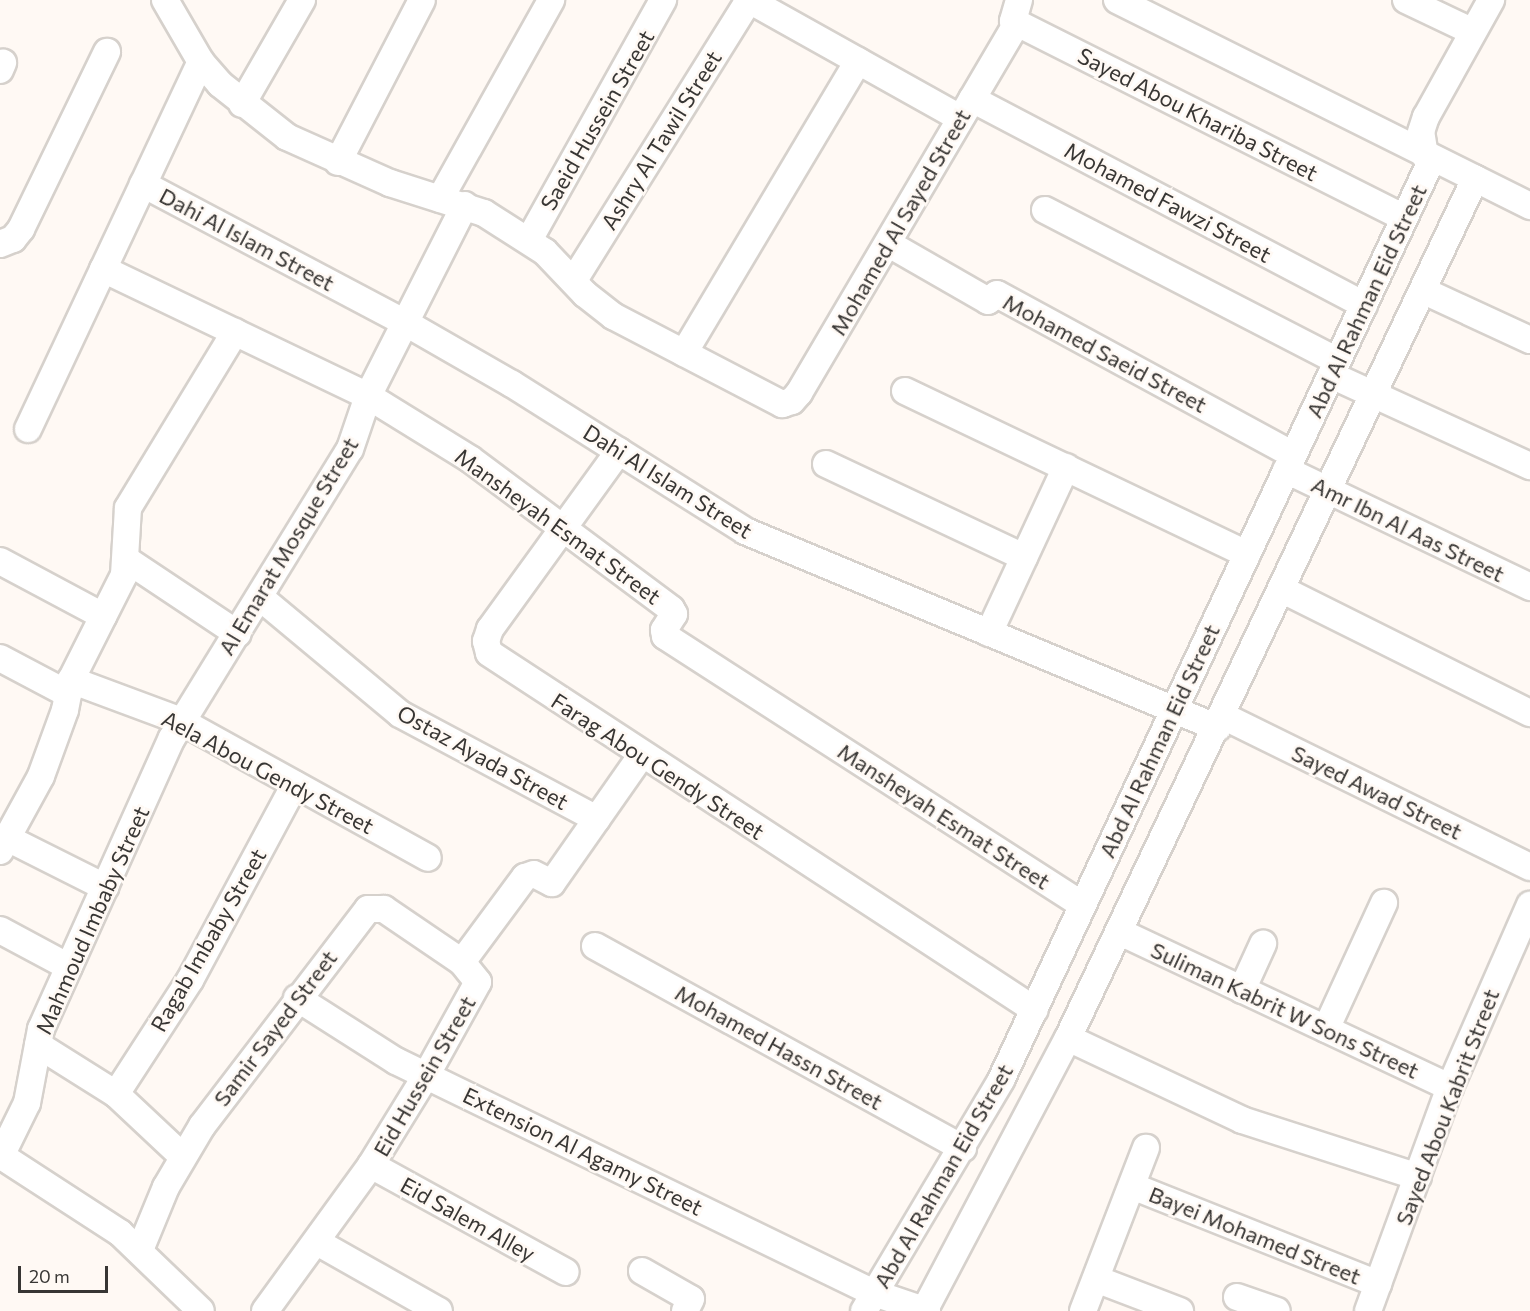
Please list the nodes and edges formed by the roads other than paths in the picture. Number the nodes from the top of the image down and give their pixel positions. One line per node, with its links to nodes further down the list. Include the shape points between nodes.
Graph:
1 (302, 0): 15 (street)
2 (422, 0): 18 (street)
3 (551, 0): 21 (street)
4 (663, 0): 26 (street, Saeid Hussein Street)
5 (749, 0): 13 (street, Mohamed Fawzi Street); 30 (street, Ashry Al Tawil Street)
6 (1117, 0): 17 (street)
7 (1406, 0): 11 (street)
8 (1491, 0): 11 (street)
9 (174, 5): 14 (street)
10 (1018, 11): 16 (street, Mohamed Al Sayed Street); 25 (street, Sayed Abou Khariba Street)
11 (1473, 32): 17 (street, via 1426,117 1421,132)
12 (107, 52): 27 (street, via 21,229)
13 (858, 61): 16 (street, Mohamed Fawzi Street); 36 (street)
14 (201, 62): 15 (street); 20 (street)
15 (242, 104): 18 (street, via 287,137)
16 (966, 109): 28 (street, Mohamed Al Sayed Street); 32 (street, Mohamed Fawzi Street)
17 (1429, 158): 19 (street); 25 (street, Abd Al Rahman Eid Street)
18 (338, 162): 21 (street)
19 (1475, 179): 23 (street); 31 (street, Abd Al Rahman Eid Street)
20 (143, 184): 29 (street); 33 (street, Dahi Al Islam Street)
21 (440, 199): 22 (street)
22 (465, 205): 26 (street); 33 (street, Al Emarat Mosque Street)
23 (1530, 206)
24 (1045, 210): 37 (street)
25 (1404, 218): 32 (street, Abd Al Rahman Eid Street)
26 (529, 240): 30 (street)
27 (0, 244)
28 (888, 244): 36 (street, Mohamed Al Sayed Street, via 792,401 771,401); 43 (street, Mohamed Saeid Street, via 988,301 997,294)
29 (103, 269): 34 (street, Mansheyah Esmat Street); 41 (street)
30 (574, 280): 36 (street, via 598,306)
31 (1424, 291): 35 (street); 39 (street, Abd Al Rahman Eid Street)
32 (1364, 305): 37 (street, Abd Al Rahman Eid Street)
33 (404, 322): 40 (street, Al Emarat Mosque Street); 42 (street, Dahi Al Islam Street)
34 (235, 332): 40 (street, Mansheyah Esmat Street); 51 (street, via 128,508 124,525)
35 (1530, 340)
36 (684, 353)
37 (1334, 368): 39 (street); 43 (street, Abd Al Rahman Eid Street)
38 (905, 391): 46 (street)
39 (1376, 394): 45 (street); 47 (street, Abd Al Rahman Eid Street)
40 (368, 396): 48 (street, Mansheyah Esmat Street, via 470,459); 55 (street, Al Emarat Mosque Street, via 350,449)
41 (28, 429)
42 (619, 451): 48 (street, Farag Abou Gendy Street); 57 (street, Dahi Al Islam Street, via 745,531)
43 (1290, 463): 47 (street, Amr Ibn Al Aas Street); 49 (street, Abd Al Rahman Eid Street)
44 (826, 464): 50 (street)
45 (1530, 466)
46 (1066, 467): 49 (street); 50 (street)
47 (1330, 491): 53 (street, Amr Ibn Al Aas Street); 54 (street, Abd Al Rahman Eid Street)
48 (564, 527): 65 (street, Farag Abou Gendy Street, via 490,629 486,641 489,653); 73 (street, Mansheyah Esmat Street, via 671,609 674,614 664,630 665,636)
49 (1247, 554): 61 (street, Abd Al Rahman Eid Street)
50 (1024, 556): 57 (street)
51 (127, 560): 56 (street); 58 (street)
52 (0, 561): 56 (street)
53 (1530, 587)
54 (1283, 590): 62 (street); 64 (street, Abd Al Rahman Eid Street)
55 (261, 598): 58 (street, Al Emarat Mosque Street); 67 (street, Ostaz Ayada Street, via 400,714)
56 (103, 616): 60 (street)
57 (988, 633): 61 (street, Dahi Al Islam Street)
58 (238, 634): 63 (street, Al Emarat Mosque Street)
59 (0, 658): 60 (street, Aela Abou Gendy Street)
60 (69, 687): 63 (street, Aela Abou Gendy Street); 68 (street, via 41,776)
61 (1174, 709): 64 (street, Dahi Al Islam Street); 73 (street, Abd Al Rahman Eid Street)
62 (1530, 712)
63 (181, 721): 66 (street, Aela Abou Gendy Street); 71 (street, Mahmoud Imbaby Street)
64 (1221, 722): 70 (street, Sayed Awad Street); 76 (street, Abd Al Rahman Eid Street)
65 (641, 756): 67 (street, Eid Hussein Street); 83 (street, Farag Abou Gendy Street)
66 (295, 784): 69 (street, Aela Abou Gendy Street); 89 (street, Ragab Imbaby Street, via 190,980)
67 (597, 819): 79 (street, Eid Hussein Street, via 552,883 534,874 525,877)
68 (3, 845): 71 (street)
69 (428, 858)
70 (1530, 867)
71 (105, 886): 80 (street, Mahmoud Imbaby Street)
72 (1384, 903): 84 (street)
73 (1082, 905): 83 (street, Abd Al Rahman Eid Street)
74 (1530, 905): 88 (street, Sayed Abou Kabrit Street)
75 (0, 930): 80 (street)
76 (1119, 932): 81 (street, Suliman Kabrit W Sons Street); 85 (street, Abd Al Rahman Eid Street)
77 (1263, 944): 81 (street)
78 (595, 946): 90 (street, Mohamed Hassn Street)
79 (462, 962): 82 (street, Samir Sayed Street, via 384,909 368,909); 87 (street, Eid Hussein Street, via 478,982)
80 (69, 967): 86 (street, Mahmoud Imbaby Street, via 41,1029)
81 (1242, 990): 84 (street, Suliman Kabrit W Sons Street)
82 (297, 998): 87 (street, Extension Al Agamy Street, via 367,1046); 92 (street, Samir Sayed Street)
83 (1035, 1010): 90 (street, Abd Al Rahman Eid Street)
84 (1326, 1029): 88 (street, Suliman Kabrit W Sons Street)
85 (1068, 1038): 95 (street, via 1242,1120); 109 (street, Abd Al Rahman Eid Street)
86 (38, 1045): 89 (street); 93 (street, Mahmoud Imbaby Street, via 27,1103)
87 (427, 1074): 94 (street, Eid Hussein Street); 104 (street, Extension Al Agamy Street)
88 (1450, 1087): 95 (street, Sayed Abou Kabrit Street)
89 (116, 1094): 92 (street)
90 (963, 1148): 104 (street, Abd Al Rahman Eid Street)
91 (1146, 1148): 96 (street)
92 (182, 1156): 98 (street, Samir Sayed Street)
93 (4, 1165): 98 (street, via 99,1218)
94 (371, 1165): 97 (street, Eid Hussein Street); 100 (street, Eid Salem Alley)
95 (1418, 1177): 102 (street, Sayed Abou Kabrit Street)
96 (1132, 1186): 101 (street); 102 (street, Bayei Mohamed Street)
97 (317, 1242): 106 (street, Eid Hussein Street); 107 (street)
98 (140, 1250): 105 (street)
99 (642, 1271): 108 (street, via 691,1299)
100 (566, 1272)
101 (1096, 1279): 110 (street); 111 (street)
102 (1378, 1284): 113 (street, Sayed Abou Kabrit Street)
103 (1237, 1297): 112 (street)
104 (869, 1302): 109 (street, Extension Al Agamy Street)
105 (201, 1311)
106 (265, 1311)
107 (439, 1311)
108 (685, 1311)
109 (925, 1311)
110 (1083, 1311)
111 (1180, 1311)
112 (1277, 1311)
113 (1368, 1311)

